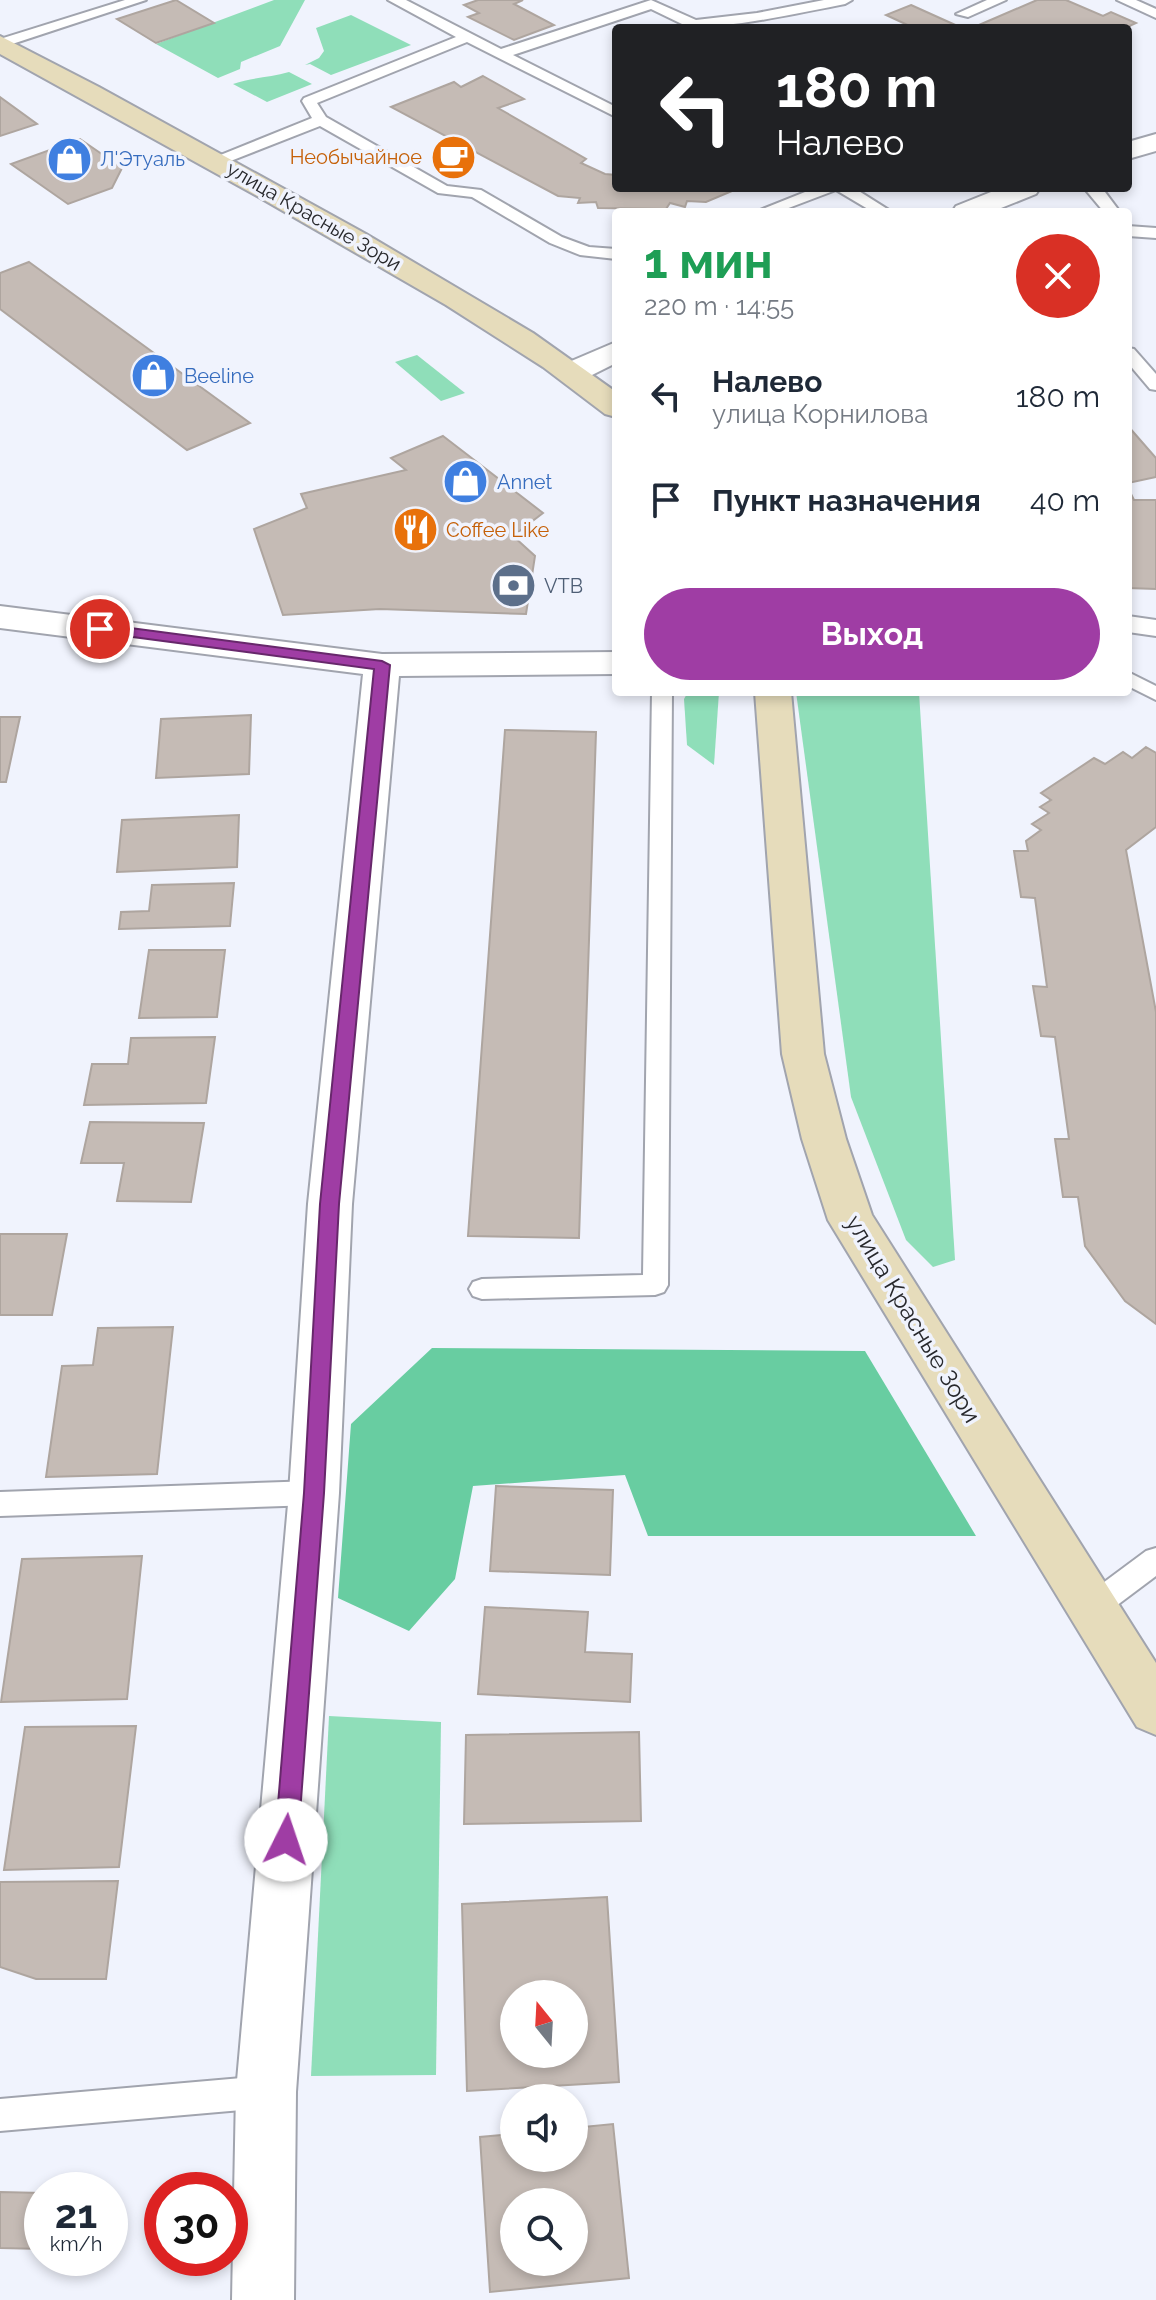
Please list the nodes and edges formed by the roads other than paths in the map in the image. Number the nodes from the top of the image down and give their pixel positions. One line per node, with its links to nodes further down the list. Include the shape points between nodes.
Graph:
1 (139, 0): 11 (lane)
2 (395, 0): 10 (lane)
3 (845, 0): 9 (lane)
4 (999, 0): 6 (lane)
5 (1124, 0): 7 (lane)
6 (963, 14)
7 (1156, 14)
8 (685, 24): 12 (lane, via 652,4)
9 (703, 24)
10 (467, 37): 12 (lane); 14 (lane, via 309,101)
11 (0, 44): 17 (main road, улица Красные Зори)
12 (500, 54): 13 (lane)
13 (612, 111)
14 (321, 120): 17 (lane); 28 (lane, via 443,190 476,193 556,240 586,252)
15 (1156, 142): 16 (street)
16 (1132, 150)
17 (218, 161): 31 (main road, улица Красные Зори)
18 (819, 192): 22 (lane)
19 (850, 192): 23 (lane)
20 (1016, 192): 24 (street)
21 (1097, 192): 25 (lane)
22 (774, 208)
23 (877, 208)
24 (976, 208)
25 (1109, 208)
26 (1132, 231): 27 (lane)
27 (1156, 233)
28 (612, 254)
29 (612, 353): 31 (street)
30 (1132, 358): 32 (lane)
31 (573, 372): 33 (main road, улица Красные Зори)
32 (1156, 385)
33 (612, 404)
34 (0, 617): 36 (street)
35 (612, 663): 36 (street)
36 (382, 665): 42 (street, via 330,1204)
37 (1132, 680): 38 (lane)
38 (1156, 694)
39 (662, 696): 41 (lane, via 655,1285)
40 (773, 696): 45 (main road, улица Красные Зори, via 803,1054 851,1220)
41 (482, 1289)
42 (314, 1493): 43 (lane); 47 (street)
43 (0, 1504)
44 (1156, 1560): 45 (lane)
45 (1090, 1609): 46 (main road, улица Красные Зори)
46 (1156, 1710)
47 (266, 2092): 48 (lane); 49 (street)
48 (0, 2115)
49 (263, 2300)

